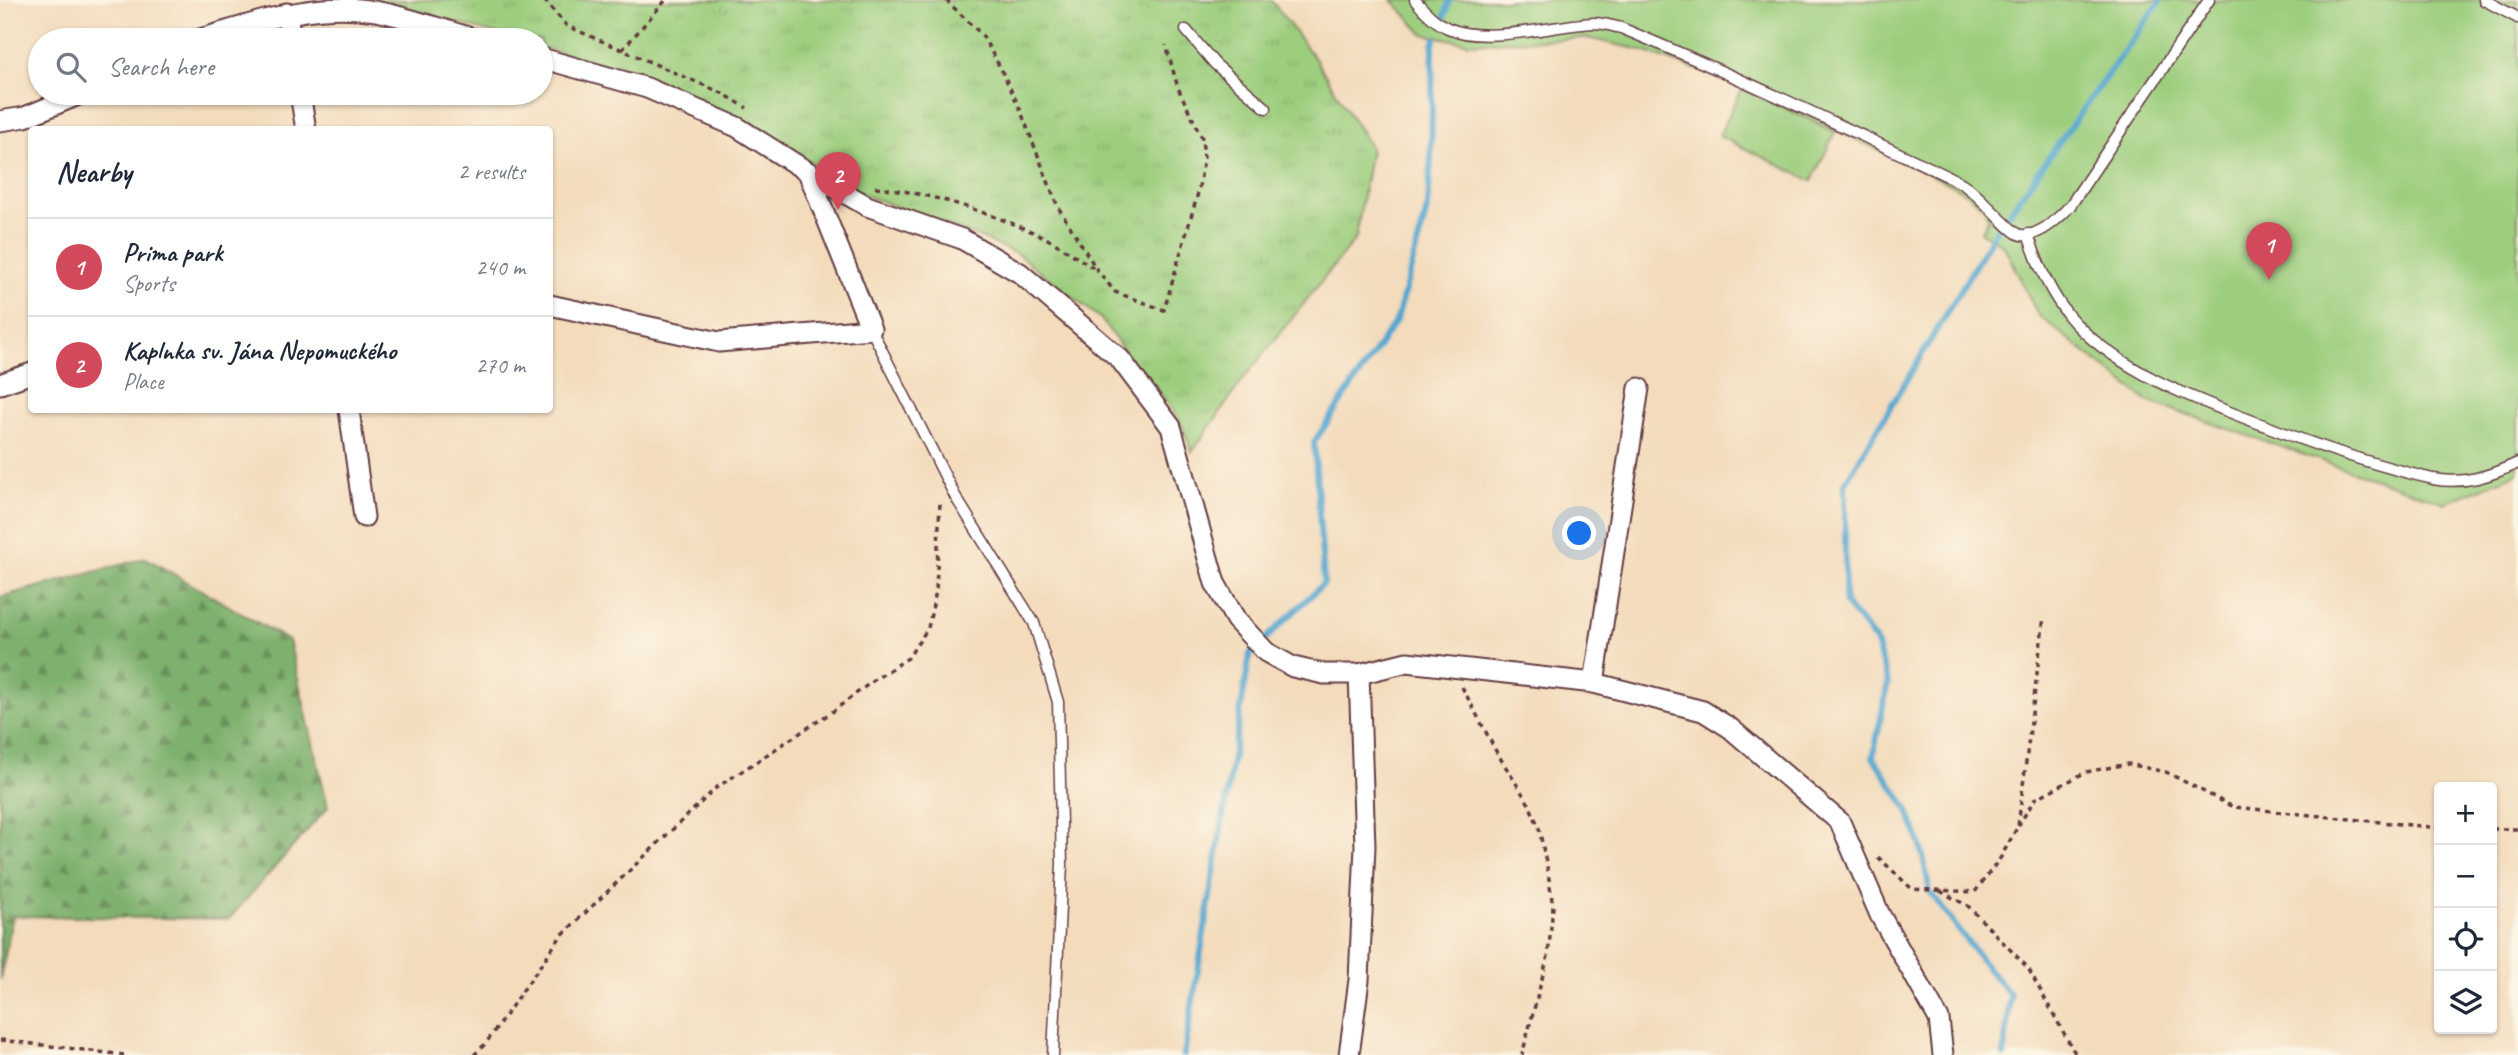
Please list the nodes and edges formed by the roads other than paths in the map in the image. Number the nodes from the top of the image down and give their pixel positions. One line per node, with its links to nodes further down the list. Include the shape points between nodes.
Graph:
1 (1415, 0): 17 (lane, via 1448,28 1468,33 1597,23 1621,28 1963,185 2013,232)
2 (2209, 0): 17 (lane, via 2070,206 2058,219)
3 (2484, 0): 5 (lane)
4 (287, 13): 6 (street); 7 (street); 8 (street, via 334,8 375,11)
5 (2518, 18)
6 (237, 28)
7 (289, 28)
8 (436, 28)
9 (1186, 30): 13 (lane, via 1215,64)
10 (553, 61): 16 (street, via 647,88 737,127)
11 (54, 105): 14 (street)
12 (302, 105): 15 (street)
13 (1266, 108)
14 (0, 121)
15 (305, 126)
16 (808, 172): 19 (street); 26 (street, via 867,206 962,239 1020,272 1120,359 1171,426 1215,583 1236,620 1260,646 1293,667 1324,674)
17 (2028, 234): 24 (lane, via 2058,302 2075,322 2131,366 2166,385 2312,443 2424,477 2468,481)
18 (553, 306): 19 (street, via 719,342)
19 (871, 329): 28 (lane, via 955,496 1034,623 1058,702 1062,863)
20 (28, 374): 21 (street)
21 (0, 384)
22 (1639, 388): 27 (street)
23 (349, 413): 25 (street)
24 (2518, 463)
25 (364, 517)
26 (1359, 674): 27 (street, via 1407,662); 29 (street, via 1366,846 1359,980)
27 (1594, 683): 30 (street, via 1703,711 1730,728 1840,822 1880,915 1939,1019)
28 (1053, 1055)
29 (1349, 1055)
30 (1943, 1055)

